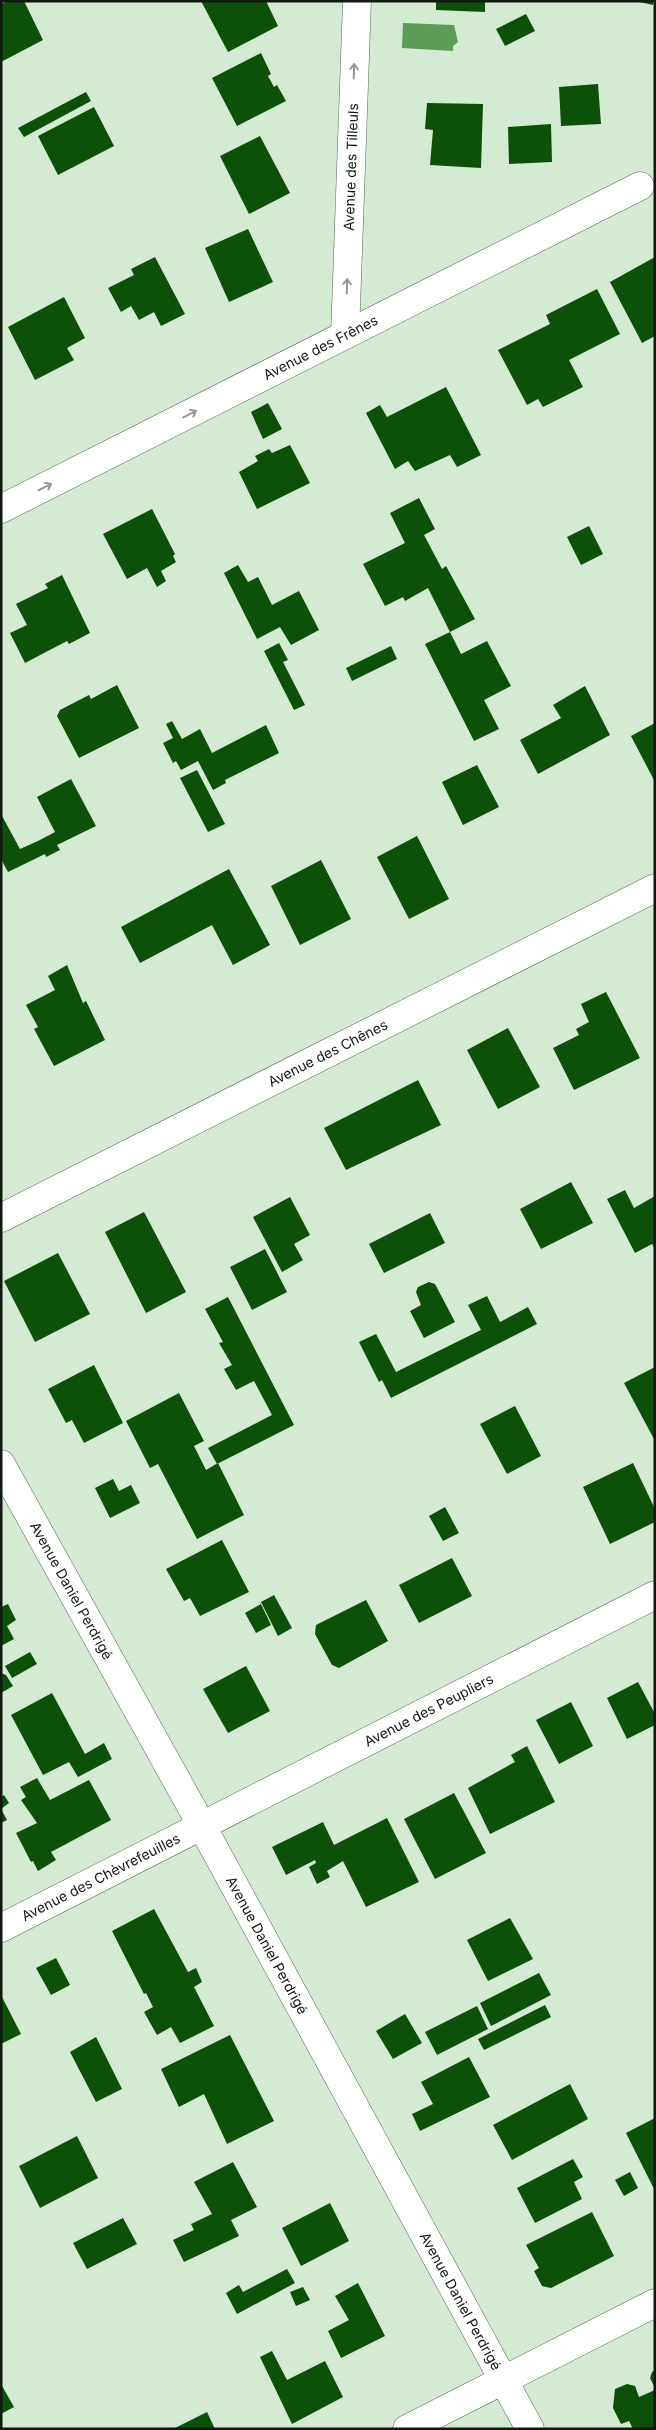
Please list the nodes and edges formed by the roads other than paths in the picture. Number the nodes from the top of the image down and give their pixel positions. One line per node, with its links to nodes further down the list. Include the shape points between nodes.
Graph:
1 (357, 1): 3 (street, Avenue des Tilleuls, one-way to 1)
2 (640, 186): 3 (street, Avenue des Frênes)
3 (345, 335): 4 (street, Avenue des Frênes, one-way to 3)
4 (1, 509)
5 (655, 888): 6 (street, Avenue des Chênes)
6 (1, 1218)
7 (1, 1464): 9 (street, Avenue Daniel Perdrigé)
8 (655, 1595): 9 (street, Avenue des Peupliers)
9 (202, 1826): 10 (street, Avenue des Chèvrefeuilles); 12 (street, Avenue Daniel Perdrigé)
10 (1, 1928)
11 (655, 2303): 12 (street)
12 (503, 2380): 13 (street); 14 (street, Avenue Daniel Perdrigé)
13 (407, 2429)
14 (530, 2429)

